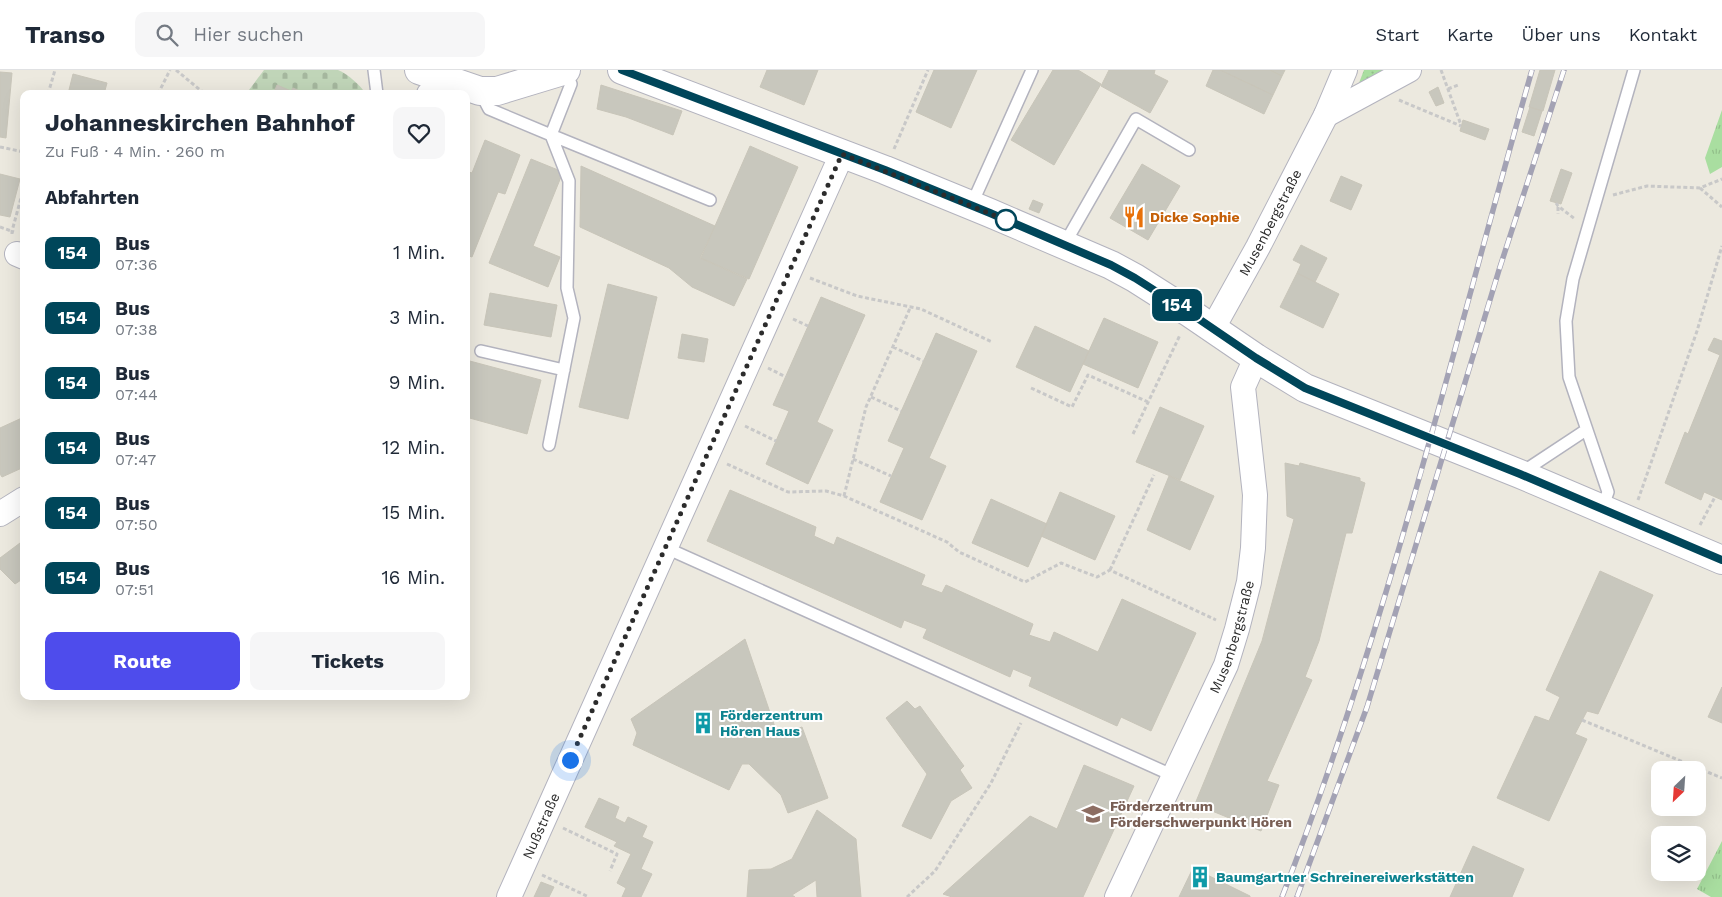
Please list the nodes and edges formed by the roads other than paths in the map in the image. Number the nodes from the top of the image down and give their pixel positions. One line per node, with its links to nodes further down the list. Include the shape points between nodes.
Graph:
1 (374, 70): 9 (lane)
2 (566, 70): 10 (street, via 497,91); 12 (lane, via 571,84)
3 (622, 70): 14 (street)
4 (1032, 70): 16 (lane)
5 (1346, 70): 11 (street, Musenbergstraße)
6 (1408, 70): 11 (street)
7 (1634, 70): 22 (lane, via 1573,279 1566,321 1569,377)
8 (429, 80): 10 (street)
9 (376, 90)
10 (480, 91): 12 (lane, via 489,109)
11 (1326, 116): 18 (street, Musenbergstraße)
12 (551, 135): 15 (lane); 21 (lane, via 569,181 567,288 574,318)
13 (1189, 150): 17 (lane, via 1136,119)
14 (842, 154): 16 (street); 28 (street, Nußstraße)
15 (710, 200)
16 (971, 206): 17 (street)
17 (1064, 245): 18 (street, via 1135,278)
18 (1213, 328): 20 (street)
19 (481, 351): 21 (lane)
20 (1256, 358): 24 (street, via 1305,388); 30 (street, Musenbergstraße, via 1243,387 1255,495 1249,582 1226,664)
21 (564, 370): 23 (lane)
22 (1586, 430): 24 (lane); 26 (lane, via 1608,492)
23 (549, 445)
24 (1520, 474): 26 (street)
25 (20, 502): 27 (street)
26 (1602, 510): 29 (street)
27 (0, 514)
28 (664, 548): 30 (lane); 31 (street, Nußstraße)
29 (1722, 560)
30 (1174, 776): 32 (street, Musenbergstraße)
31 (509, 897)
32 (1117, 897)

